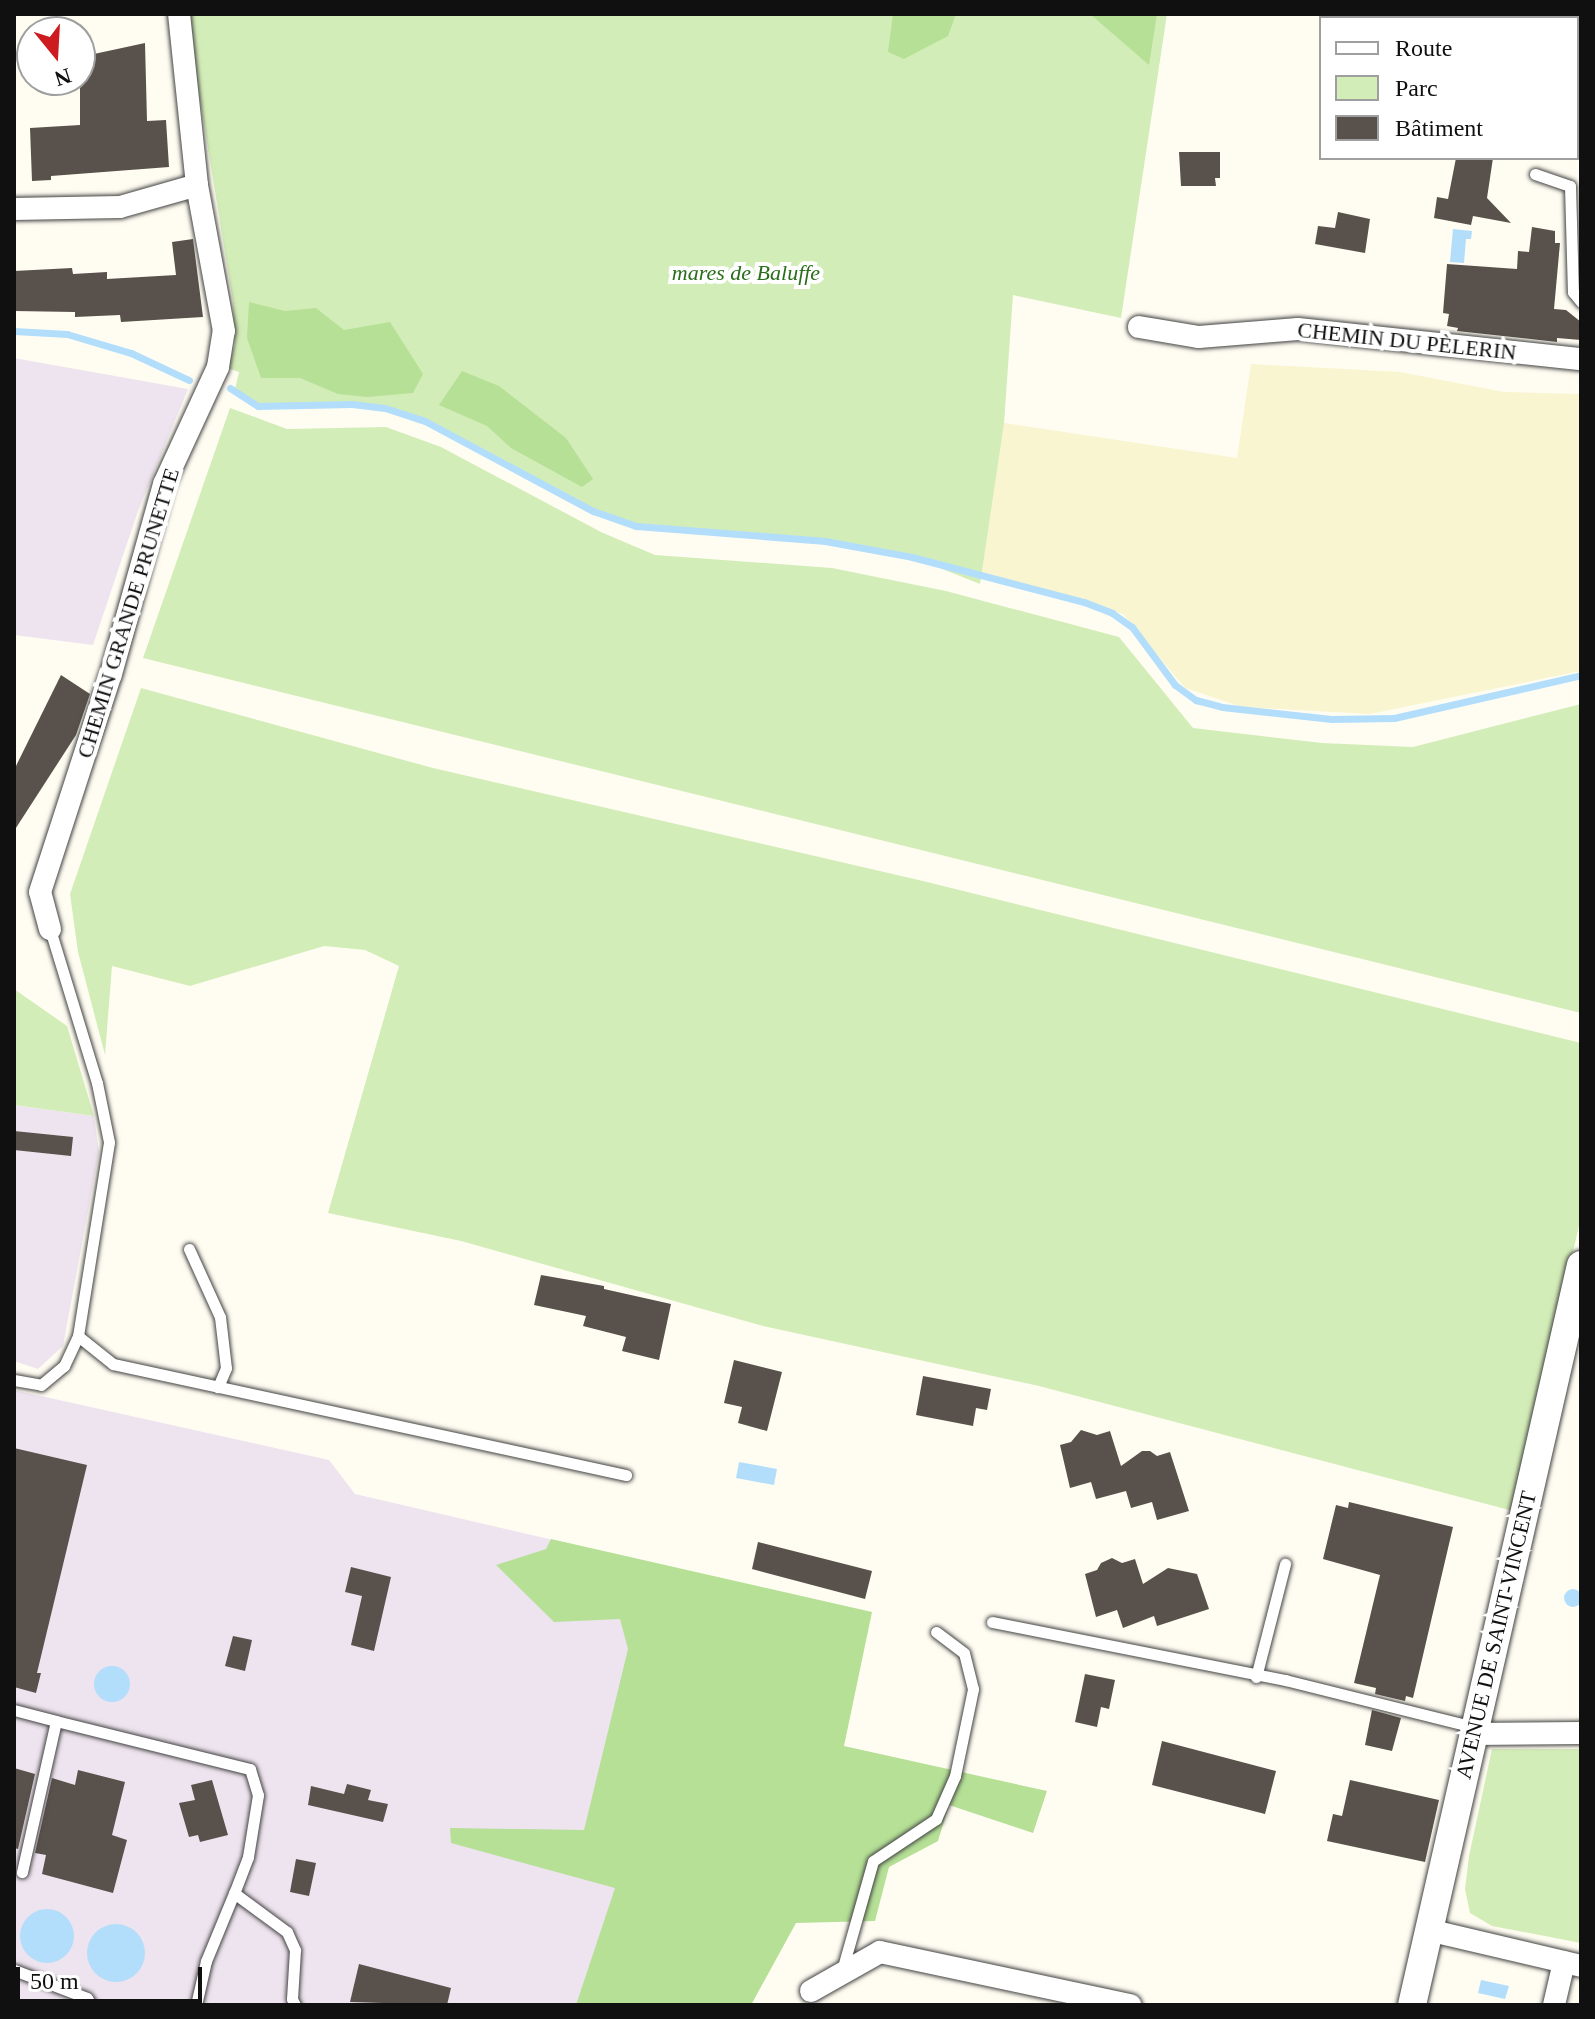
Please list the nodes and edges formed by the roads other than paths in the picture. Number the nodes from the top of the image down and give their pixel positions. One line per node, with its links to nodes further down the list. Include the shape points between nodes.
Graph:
1 (183, 19): 3 (street, CHEMIN GRANDE PRUNETTE)
2 (1535, 174): 5 (lane, via 1570,186 1573,292)
3 (197, 185): 4 (street, via 120,207); 8 (street, CHEMIN GRANDE PRUNETTE, via 224,331 218,367 164,484 111,674 40,892)
4 (14, 209)
5 (1581, 302)
6 (1139, 327): 7 (street, CHEMIN DU PÈLERIN, via 1199,337 1298,329)
7 (1581, 359)
8 (50, 929): 11 (lane, via 97,1083 109,1142)
9 (189, 1249): 13 (lane, via 220,1317 226,1368)
10 (1581, 1265): 21 (street, AVENUE DE SAINT-VINCENT)
11 (78, 1336): 12 (lane, via 64,1366 41,1385); 13 (lane, via 113,1364)
12 (14, 1380)
13 (218, 1387): 14 (lane)
14 (626, 1475)
15 (1285, 1564): 18 (lane)
16 (992, 1622): 18 (lane)
17 (936, 1632): 28 (lane, via 964,1653 973,1689 955,1776 936,1819 873,1861)
18 (1256, 1677): 21 (lane, via 1285,1680)
19 (14, 1710): 20 (lane)
20 (56, 1721): 23 (lane); 24 (lane, via 250,1769 258,1795 248,1857)
21 (1473, 1731): 22 (street); 25 (street, AVENUE DE SAINT-VINCENT)
22 (1581, 1733)
23 (22, 1872)
24 (234, 1893): 31 (lane, via 206,1961); 32 (lane, via 287,1932 295,1950)
25 (1428, 1930): 26 (street); 34 (street, AVENUE DE SAINT-VINCENT)
26 (1572, 1964): 35 (street)
27 (14, 1970): 30 (lane, via 87,1998)
28 (840, 1975): 29 (street); 33 (street, via 880,1952)
29 (811, 1991)
30 (91, 2005)
31 (196, 2005)
32 (295, 2005)
33 (1130, 2005)
34 (1412, 2005)
35 (1554, 2005)

